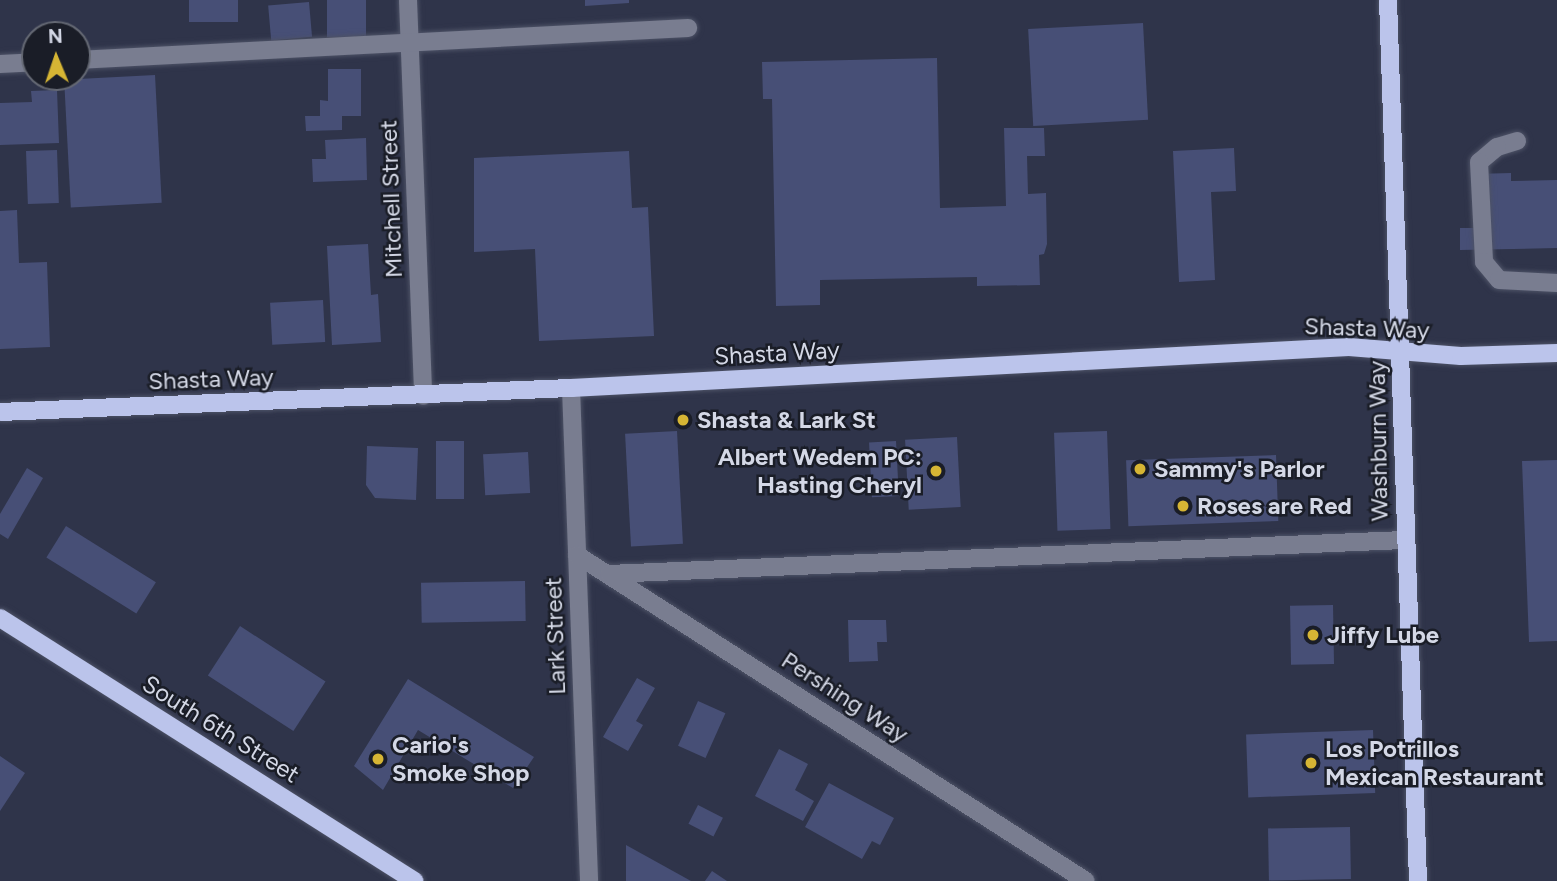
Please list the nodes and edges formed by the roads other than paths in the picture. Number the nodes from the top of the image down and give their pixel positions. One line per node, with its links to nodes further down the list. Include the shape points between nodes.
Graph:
1 (408, 0): 4 (street, Mitchell Street)
2 (1388, 0): 10 (main road, Washburn Way)
3 (688, 28): 4 (street)
4 (410, 43): 5 (street); 13 (street, Mitchell Street)
5 (91, 59)
6 (21, 63): 7 (street)
7 (0, 64)
8 (1517, 141): 9 (street, via 1497,147 1479,162 1484,262 1499,280)
9 (1557, 283)
10 (1401, 352): 11 (main road, Shasta Way, via 1461,356); 12 (main road, Shasta Way, via 1349,347); 15 (main road, Washburn Way)
11 (1557, 353)
12 (571, 388): 13 (main road, Shasta Way); 16 (street, Lark Street)
13 (423, 396): 14 (main road, Shasta Way)
14 (0, 412)
15 (1404, 540): 17 (street); 22 (main road, Washburn Way)
16 (577, 555): 17 (street, Pershing Way); 20 (street, Lark Street)
17 (608, 575): 21 (street, Pershing Way)
18 (0, 618): 19 (main road, South 6th Street)
19 (415, 881)
20 (589, 881)
21 (1086, 881)
22 (1418, 881)

